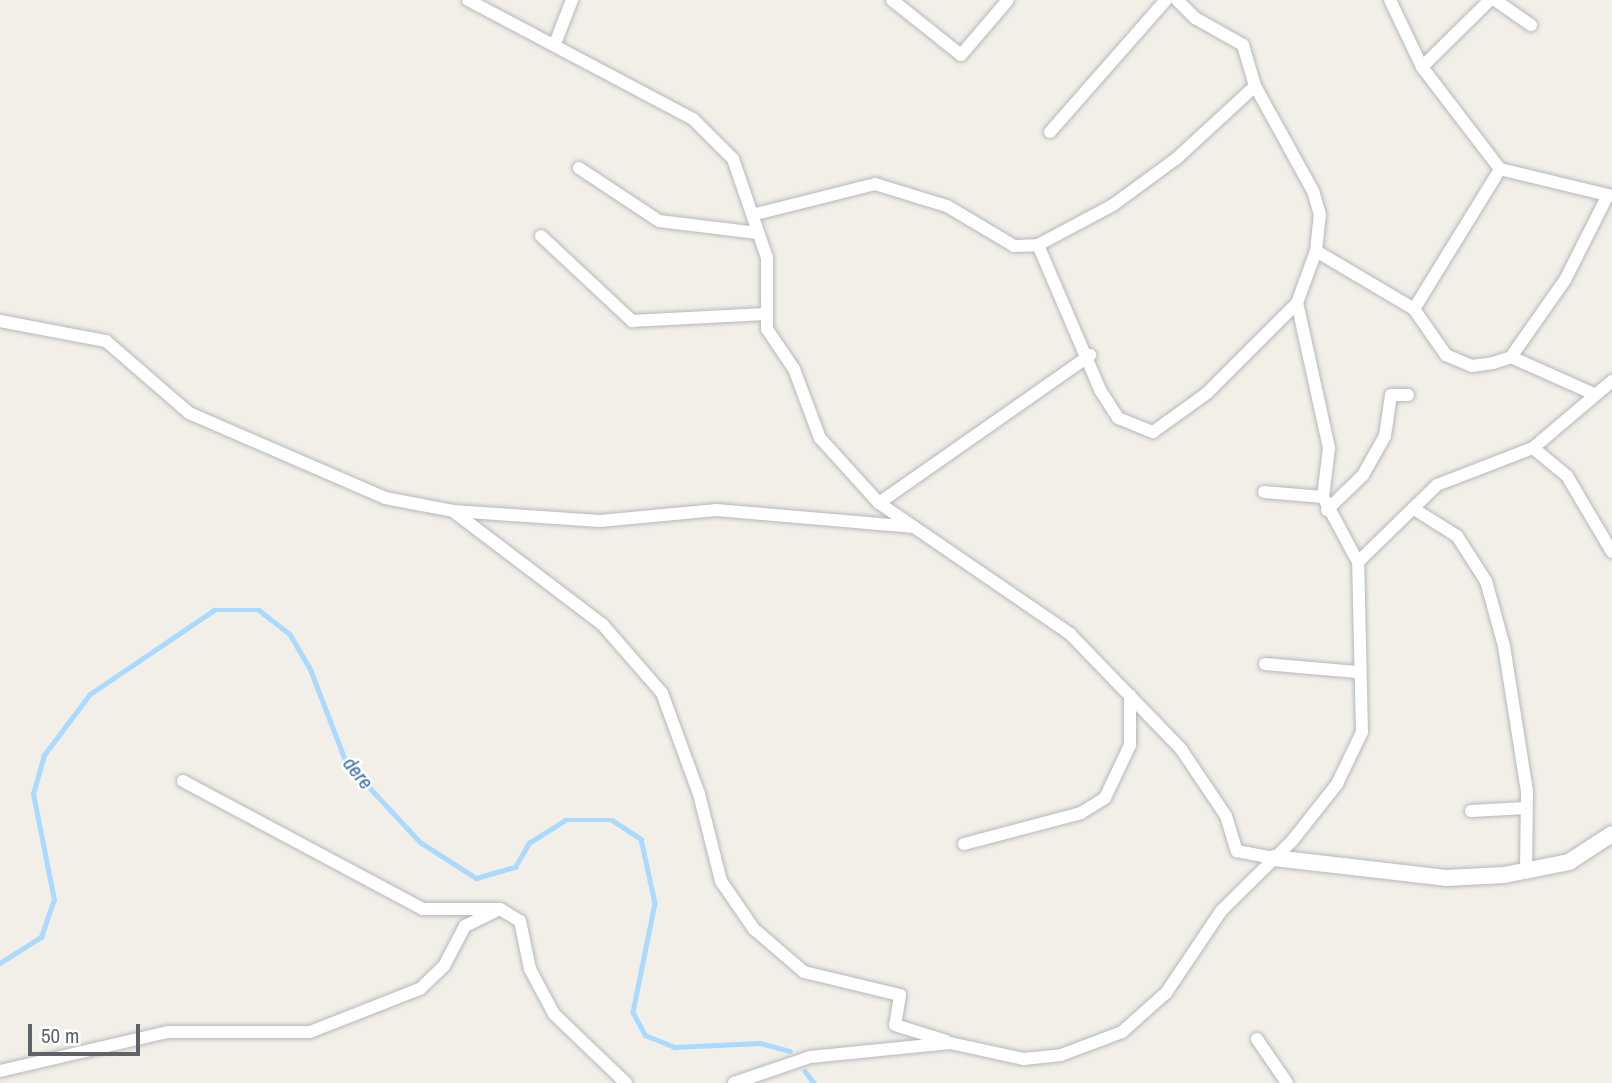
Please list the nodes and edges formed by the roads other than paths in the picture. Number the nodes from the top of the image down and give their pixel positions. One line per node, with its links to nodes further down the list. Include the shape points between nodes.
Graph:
1 (468, 0): 10 (street)
2 (572, 0): 10 (street)
3 (892, 0): 4 (street, via 961,55)
4 (1008, 0)
5 (1166, 0): 13 (street)
6 (1177, 0): 12 (street, via 1195,19 1243,45)
7 (1390, 0): 11 (street)
8 (1493, 0): 9 (street); 11 (street)
9 (1531, 25)
10 (556, 41): 17 (street, via 590,66 693,119 733,159)
11 (1422, 66): 15 (street)
12 (1255, 86): 20 (street, via 1124,198); 21 (street, via 1313,191 1320,215)
13 (1050, 132)
14 (579, 168): 18 (street, via 659,221)
15 (1500, 169): 16 (street); 23 (street)
16 (1610, 196): 27 (street, via 1565,280)
17 (756, 214): 18 (street); 20 (street, via 875,184 947,206 1014,246)
18 (757, 233): 24 (street, via 769,284)
19 (541, 236): 24 (street, via 632,321)
20 (1038, 245): 26 (street)
21 (1316, 251): 22 (street); 23 (street)
22 (1297, 303): 26 (street, via 1207,393 1153,432 1118,418); 34 (street, via 1329,448)
23 (1414, 309): 27 (street, via 1446,355 1472,366)
24 (764, 314): 33 (street, via 794,369 820,438)
25 (0, 321): 36 (street, via 106,341 189,413 385,498)
26 (1090, 355): 33 (street)
27 (1511, 357): 29 (street)
28 (1612, 381): 29 (street)
29 (1592, 393): 31 (street)
30 (1408, 395): 34 (street, via 1391,395 1385,436 1363,475)
31 (1533, 448): 35 (street, via 1451,476); 38 (street, via 1567,476)
32 (1264, 492): 34 (street)
33 (879, 503): 37 (street)
34 (1325, 503): 39 (street)
35 (1414, 509): 39 (street); 44 (street, via 1457,537 1486,581 1504,646)
36 (453, 511): 37 (street, via 600,521 716,510); 52 (street, via 602,624 662,693 699,794 721,881 754,929 804,972 900,995 895,1025)
37 (915, 527): 42 (street, via 1070,634)
38 (1612, 552)
39 (1358, 562): 41 (street)
40 (1265, 664): 41 (street)
41 (1357, 671): 48 (street, via 1362,732 1336,784)
42 (1130, 695): 47 (street, via 1130,745 1105,797 1081,813); 48 (street, via 1181,749 1226,816 1226,833 1237,851)
43 (183, 781): 50 (street, via 423,909)
44 (1525, 808): 45 (street); 49 (street)
45 (1471, 811)
46 (1612, 834): 49 (street, via 1569,862)
47 (964, 844)
48 (1274, 858): 49 (street, via 1447,878); 52 (street, via 1221,911 1166,993 1122,1032 1061,1055 1024,1059)
49 (1526, 873)
50 (500, 909): 53 (street, via 465,926 444,966 420,989 310,1032 168,1032); 54 (street, via 520,921 530,969 554,1014)
51 (1257, 1039): 56 (street)
52 (950, 1043): 55 (street, via 810,1057)
53 (0, 1071)
54 (626, 1083)
55 (734, 1083)
56 (1287, 1083)

